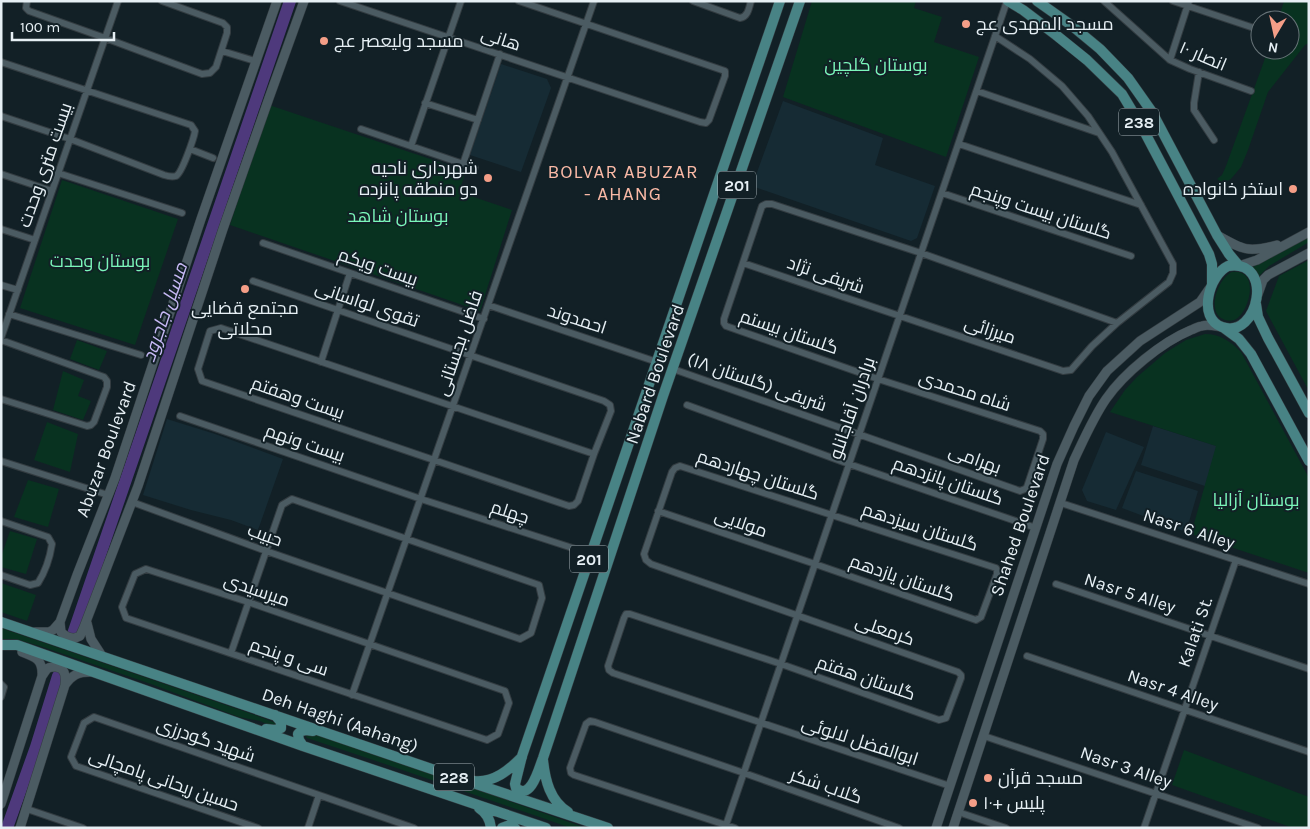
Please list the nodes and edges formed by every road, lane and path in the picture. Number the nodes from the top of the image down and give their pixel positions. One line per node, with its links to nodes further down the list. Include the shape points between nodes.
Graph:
1 (118, 1): 23 (street, بیست متری وحدت)
2 (162, 1): 24 (street, via 223,23 227,33)
3 (277, 1): 27 (main road, Abuzar Boulevard)
4 (304, 1): 99 (main road)
5 (461, 1): 22 (street)
6 (519, 1): 19 (street)
7 (594, 1): 19 (street, فاضل بجستانی)
8 (693, 1): 9 (street, via 740,18 746,16)
9 (751, 1)
10 (780, 1): 81 (main road, Nabard Boulevard / 201)
11 (800, 1): 82 (main road, Nabard Boulevard / 201)
12 (1008, 1): 21 (street, برادران آقاجانلو); 66 (main road, 238, via 1087,60 1122,94 1209,254)
13 (1037, 1): 55 (main road, 238, via 1100,49 1128,78 1152,112)
14 (1104, 1): 26 (street, انصار ۱۰)
15 (1173, 1): 17 (street)
16 (342, 2): 22 (street, هانی)
17 (1188, 4): 20 (street); 26 (street)
18 (26, 5): 23 (street, via 29,11)
19 (586, 24): 30 (street, فاضل بجستانی); 30 (street, هانی, via 724,71 725,76 706,123)
20 (1250, 26)
21 (996, 36): 32 (street, برادران آقاجانلو); 38 (street, via 1062,86)
22 (448, 37): 25 (street, هانی); 34 (street)
23 (105, 38): 24 (street, via 202,74 210,73 216,67); 31 (street, بیست متری وحدت)
24 (222, 51): 27 (street)
25 (500, 54): 30 (street, هانی); 36 (street)
26 (1170, 60): 29 (street, انصار ۱۰)
27 (255, 61): 96 (main road, Abuzar Boulevard)
28 (1, 62): 31 (street)
29 (1199, 72): 33 (street, انصار ۱۰); 40 (street, via 1194,110)
30 (568, 77): 70 (street, فاضل بجستانی)
31 (87, 90): 39 (street, بیست متری وحدت); 43 (street, via 191,125 195,131)
32 (976, 91): 38 (street); 41 (street, برادران آقاجانلو)
33 (1251, 91)
34 (425, 103): 36 (street); 42 (street)
35 (1, 116): 39 (street)
36 (478, 120): 45 (street)
37 (361, 129): 42 (street)
38 (1100, 133): 51 (street)
39 (70, 139): 43 (street, via 170,176 178,174); 47 (street, بیست متری وحدت)
40 (1214, 140)
41 (959, 144): 50 (street, برادران آقاجانلو); 51 (street)
42 (410, 146): 45 (street)
43 (190, 149): 44 (street)
44 (213, 158)
45 (463, 164): 46 (street)
46 (475, 168)
47 (58, 173): 49 (street, بیست متری وحدت); 52 (street)
48 (1, 174): 49 (street)
49 (52, 191): 56 (street, بیست متری وحدت)
50 (942, 194): 59 (street, برادران آقاجانلو); 61 (street, گلستان بیست وپنجم)
51 (1141, 205): 75 (street, via 1173,264 1173,273 1169,282)
52 (182, 213)
53 (1, 229): 56 (street)
54 (1309, 232): 57 (main road)
55 (1217, 235): 57 (main road, via 1251,250); 63 (main road, 238)
56 (35, 240): 68 (street, بیست متری وحدت)
57 (1289, 242): 63 (main road)
58 (263, 243): 64 (street, بیست ویکم)
59 (921, 253): 62 (street, via 766,204 762,206); 73 (street, برادران آقاجانلو); 75 (street)
60 (1309, 253): 69 (main road, via 1268,275)
61 (1131, 256)
62 (743, 263): 73 (street, شریفی نژاد); 83 (street, گلستان بیستم, via 724,319 726,326)
63 (1239, 266): 66 (main road, via 1223,268); 69 (main road, via 1248,269 1255,277)
64 (350, 273): 71 (street); 74 (street, بیست ویکم)
65 (253, 282): 71 (street, تقوی لواسانی)
66 (1212, 284): 76 (main road, via 1208,314); 98 (main road, Shahed Boulevard, via 1200,302 1140,341 1108,371 1089,396 1074,426)
67 (1, 285): 68 (street)
68 (18, 290): 72 (street, بیست متری وحدت)
69 (1256, 299): 76 (main road, via 1245,322 1239,327); 87 (main road, via 1258,317)
70 (488, 305): 74 (street, فاضل بجستانی); 81 (street, احمدوند)
71 (338, 310): 79 (street, تقوی لواسانی); 80 (street)
72 (9, 314): 77 (street, بیست متری وحدت); 78 (street)
73 (900, 316): 75 (street, میرزائی, via 1063,370 1071,370); 83 (street, برادران آقاجانلو)
74 (484, 319): 79 (street, فاضل بجستانی)
75 (1118, 323)
76 (1224, 328): 94 (main road, via 1251,354); 100 (main road, Shahed Boulevard, via 1202,326 1182,334 1161,346 1132,370 1107,397 1090,425 1074,460)
77 (1, 339): 84 (street, via 104,377 107,381 91,426)
78 (141, 355)
79 (471, 356): 86 (street, فاضل بجستانی); 91 (street, تقوی لواسانی, via 610,405 611,411)
80 (321, 362): 86 (street); 92 (street, بیست وهفتم, via 221,328 210,331 198,369 202,381)
81 (657, 362): 107 (main road, Nabard Boulevard / 201)
82 (673, 369): 89 (street, شریفی (گلستان ۱۸)); 150 (main road, Nabard Boulevard / 201)
83 (878, 379): 89 (street, برادران آقاجانلو); 90 (street, شاه محمدی)
84 (1, 400)
85 (687, 405): 95 (street, گلستان پانزدهم)
86 (453, 407): 91 (street); 92 (street, فاضل بجستانی)
87 (1309, 413)
88 (180, 416): 97 (street, بیست ونهم)
89 (860, 434): 90 (street, بهرامی, via 1020,491 1027,486); 95 (street, برادران آقاجانلو)
90 (1043, 434)
91 (594, 454): 92 (street, via 578,501 569,506)
92 (435, 459): 97 (street, فاضل بجستانی)
93 (1, 461): 96 (street)
94 (1309, 461)
95 (849, 464): 102 (street, برادران آقاجانلو); 104 (street, گلستان پانزدهم)
96 (108, 495): 120 (main road, Abuzar Boulevard)
97 (421, 499): 105 (street, فاضل بجستانی); 107 (street, چهلم)
98 (1046, 499): 100 (main road); 104 (main road, Shahed Boulevard)
99 (132, 502): 106 (street, حبیب); 118 (main road)
100 (1061, 503): 108 (street, Nasr 6 Alley); 145 (main road, Shahed Boulevard)
101 (658, 511): 102 (street, گلستان چهاردهم, via 672,472 680,466); 109 (street, مولایی); 116 (street, کرمعلی, via 644,554 651,564)
102 (832, 514): 109 (street, برادران آقاجانلو); 117 (street, گلستان سیزدهم, via 996,568 997,574)
103 (1, 521): 110 (street, via 48,537 52,544 38,583 30,584)
104 (1036, 528): 143 (main road, Shahed Boulevard)
105 (407, 539): 106 (street, via 292,499 282,505); 114 (street, فاضل بجستانی); 114 (street, حبیب, via 540,585 542,598 531,633 520,639)
106 (266, 551): 114 (street, حبیب); 115 (street)
107 (590, 554): 149 (main road, Nabard Boulevard / 201)
108 (1236, 560): 113 (street, Nasr 6 Alley); 122 (street, Kalati St.)
109 (815, 564): 116 (street, برادران آقاجانلو); 117 (street, گلستان یازدهم)
110 (1, 574)
111 (134, 574): 115 (street, میرسیدی, via 146,569); 125 (street, سی و پنجم, via 122,607 126,618)
112 (1056, 584): 122 (street, Nasr 5 Alley)
113 (1309, 584)
114 (388, 594): 123 (street, فاضل بجستانی)
115 (248, 602): 123 (street, میرسیدی); 125 (street)
116 (797, 615): 128 (street, برادران آقاجانلو); 139 (street, کرمعلی, via 958,672 961,675 946,718)
117 (979, 619)
118 (87, 620): 120 (main road, via 76,638 61,632); 126 (main road, via 91,639)
119 (1, 622): 121 (main road, 228)
120 (60, 622): 121 (main road, via 53,630)
121 (33, 632): 126 (main road, Deh Haghi (Aahang) / 228)
122 (1210, 635): 129 (street, Nasr 5 Alley); 137 (street, Kalati St.)
123 (370, 644): 135 (street, فاضل بجستانی); 146 (street, میرسیدی, via 506,691 509,703 498,734)
124 (2, 645): 131 (main road, Deh Haghi (Aahang) / 228, via 17,645); 132 (main road, via 33,656 40,663)
125 (230, 653): 135 (street, سی و پنجم)
126 (102, 656): 138 (main road, Deh Haghi (Aahang) / 228)
127 (1027, 656): 137 (street, Nasr 4 Alley)
128 (781, 664): 130 (street, گلستان هفتم, via 626,614); 139 (street, گلستان هفتم); 141 (street, برادران آقاجانلو)
129 (1309, 669)
130 (609, 670): 141 (street, ابوالفضل لالوئی)
131 (96, 673): 134 (main road, via 74,674); 142 (main road, Deh Haghi (Aahang) / 228)
132 (42, 676): 134 (main road, via 52,666 58,667 64,670); 156 (main road)
133 (1, 684): 136 (street, via 4,687)
134 (65, 685): 158 (main road)
135 (352, 695): 146 (street, سی و پنجم)
136 (1, 697)
137 (1184, 710): 148 (street, Nasr 4 Alley); 154 (street, Kalati St.)
138 (276, 715): 142 (main road, via 281,722 279,729); 144 (main road, Deh Haghi (Aahang) / 228)
139 (942, 720)
140 (84, 723): 155 (street, شهید گودرزی, via 94,717); 164 (street, حسین ریحانی پامچالی, via 71,757 76,766)
141 (760, 724): 151 (street, برادران آقاجانلو); 153 (street, ابوالفضل لالوئی)
142 (250, 726): 147 (main road, Deh Haghi (Aahang) / 228)
143 (968, 730): 145 (main road); 153 (main road, Shahed Boulevard)
144 (334, 735): 147 (main road, via 301,731 298,737); 152 (main road, Deh Haghi (Aahang) / 228)
145 (984, 736): 154 (street, Nasr 3 Alley); 175 (main road, Shahed Boulevard)
146 (486, 740)
147 (303, 746): 157 (main road, Deh Haghi (Aahang) / 228)
148 (1309, 752)
149 (522, 756): 150 (main road, 201, via 515,784 518,791 529,789); 152 (main road, via 503,774 490,779)
150 (542, 758): 160 (main road, via 548,788 554,799)
151 (744, 773): 161 (street, برادران آقاجانلو); 161 (street, گلاب شکر, via 590,721 586,724 570,768 574,775); 173 (street, گلاب شکر)
152 (461, 779): 160 (main road, Deh Haghi (Aahang) / 228)
153 (950, 786): 174 (main road, Shahed Boulevard)
154 (1156, 793): 177 (street, Kalati St.); 178 (street, Nasr 3 Alley)
155 (319, 795): 165 (street); 166 (street)
156 (2, 802)
157 (467, 802): 167 (main road, via 481,808 490,820); 170 (main road, Deh Haghi (Aahang) / 228)
158 (27, 809): 162 (main road); 163 (street)
159 (964, 814): 176 (street)
160 (575, 817): 171 (main road, Deh Haghi (Aahang) / 228)
161 (726, 825): 172 (street)
162 (20, 828)
163 (82, 828)
164 (258, 828)
165 (308, 828)
166 (414, 828)
167 (491, 828)
168 (502, 828): 169 (main road, via 510,825)
169 (515, 828)
170 (546, 828)
171 (608, 828)
172 (735, 828)
173 (899, 828)
174 (936, 828)
175 (953, 828)
176 (1006, 828)
177 (1144, 828)
178 (1258, 828)

